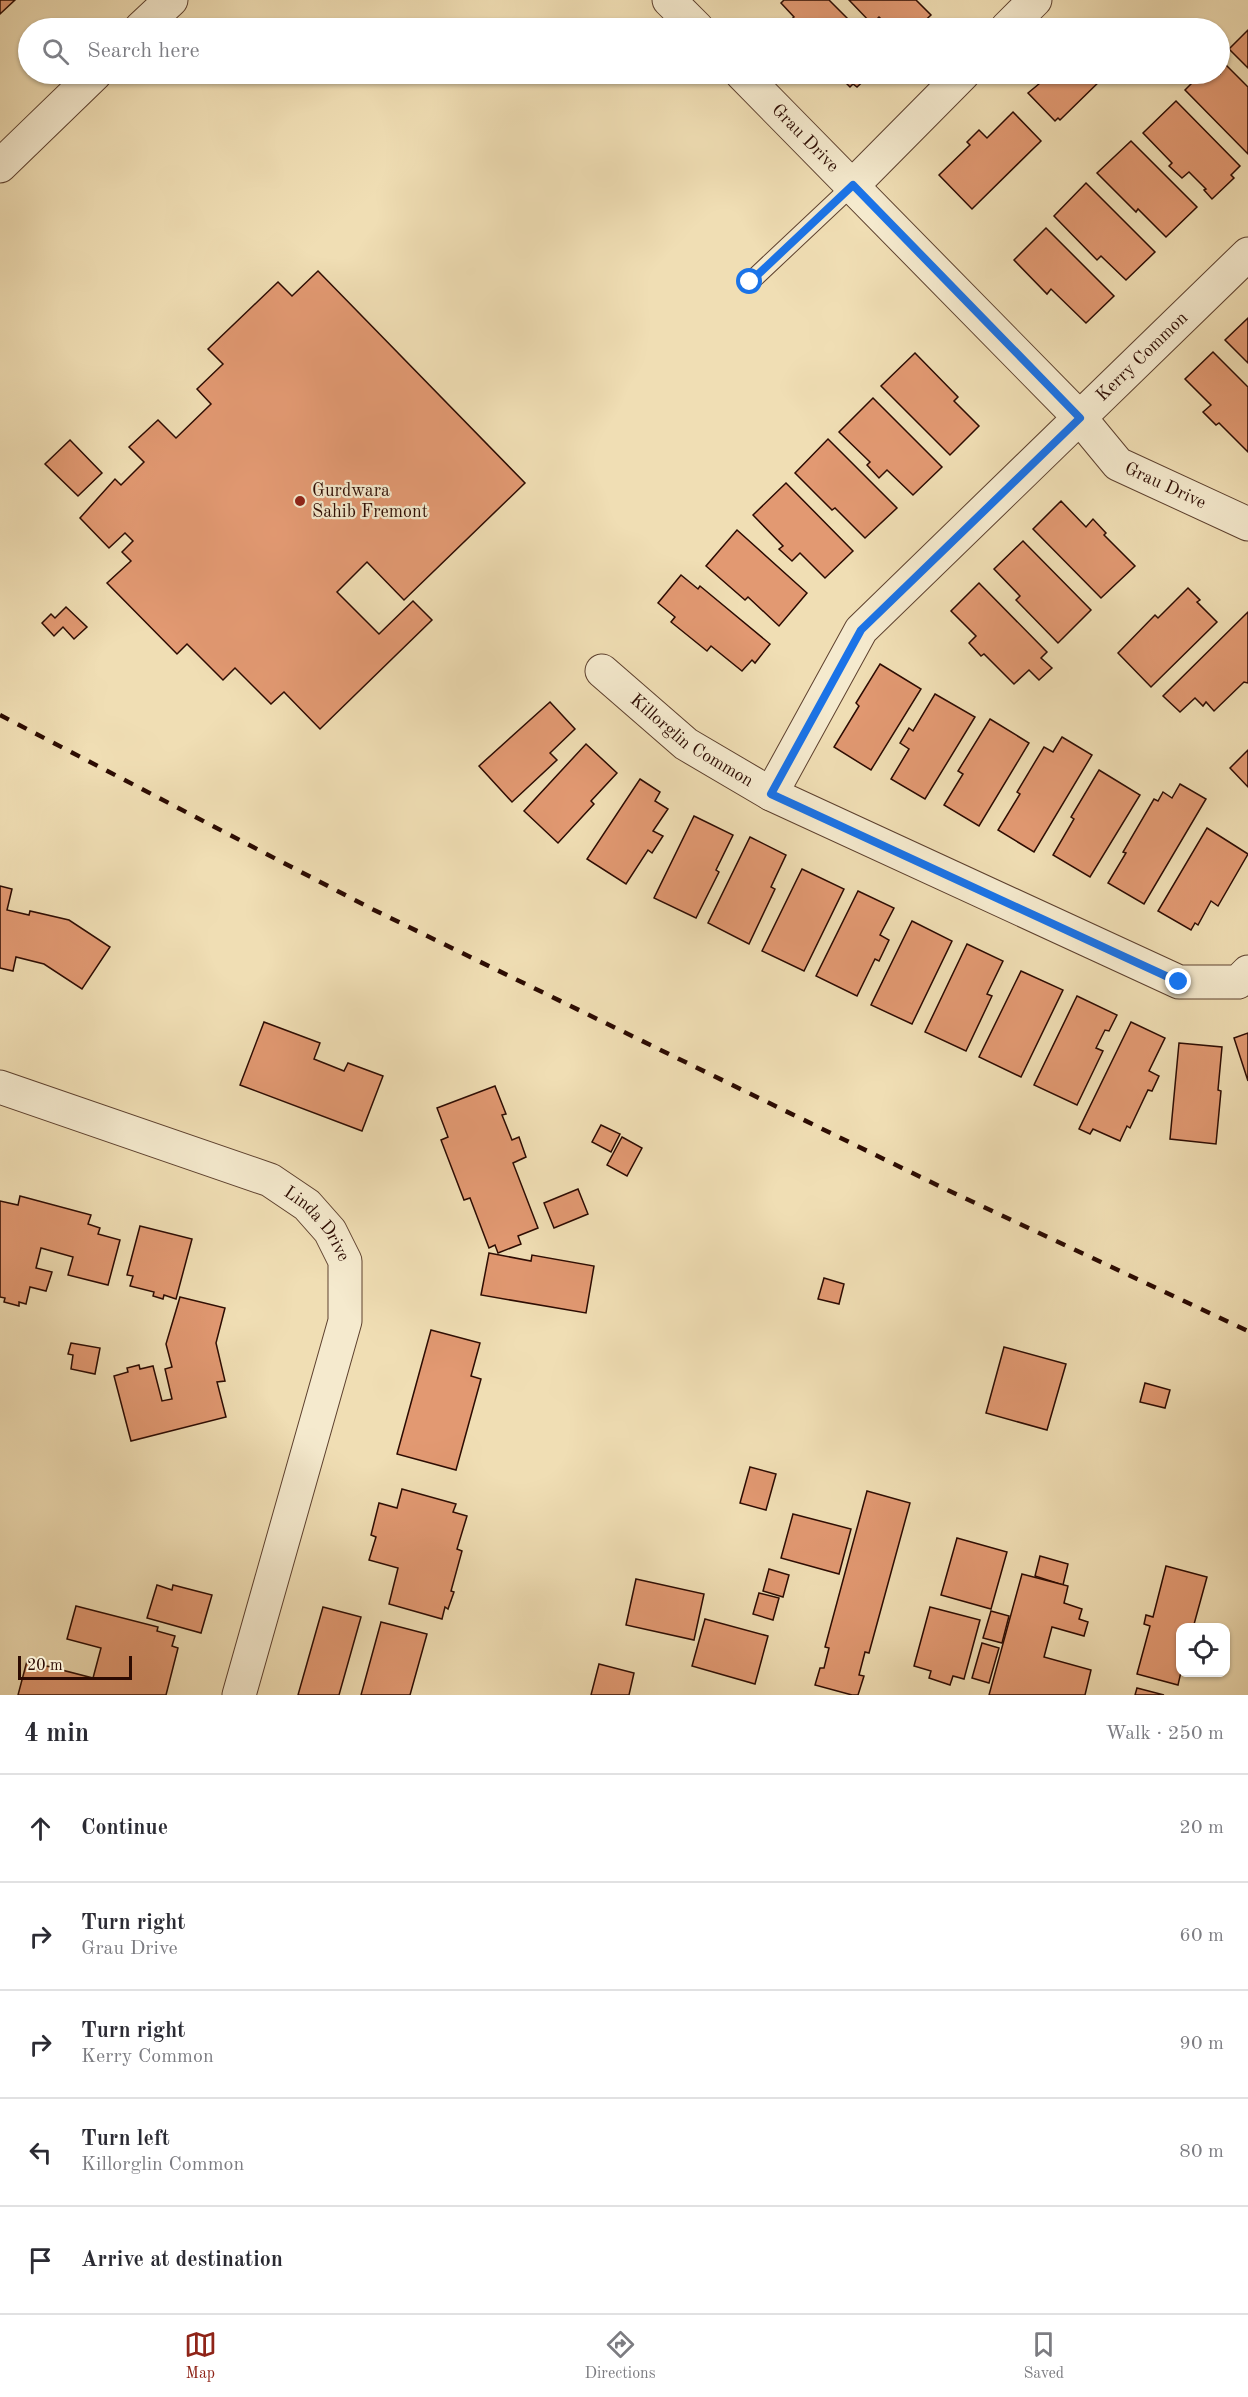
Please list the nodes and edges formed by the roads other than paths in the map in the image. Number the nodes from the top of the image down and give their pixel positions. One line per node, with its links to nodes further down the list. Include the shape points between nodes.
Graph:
1 (171, 0): 4 (street)
2 (669, 0): 5 (street)
3 (1035, 0): 6 (street)
4 (152, 18)
5 (688, 18)
6 (1017, 18)
7 (85, 84): 10 (street)
8 (752, 84): 11 (street, Grau Drive)
9 (953, 84): 11 (street)
10 (0, 166)
11 (853, 185): 13 (lane); 14 (street, Grau Drive)
12 (1248, 254): 14 (street, Kerry Common)
13 (750, 282)
14 (1080, 418): 15 (street, Grau Drive, via 1118,464); 17 (street, Kerry Common, via 861,630)
15 (1248, 524)
16 (602, 672): 17 (street, Killorglin Common, via 686,744)
17 (771, 794): 18 (street, Killorglin Common, via 1179,982 1238,982)
18 (1248, 972)
19 (0, 1087): 20 (street, Linda Drive, via 270,1180 307,1206 330,1231 345,1261 345,1321)
20 (239, 1695)

